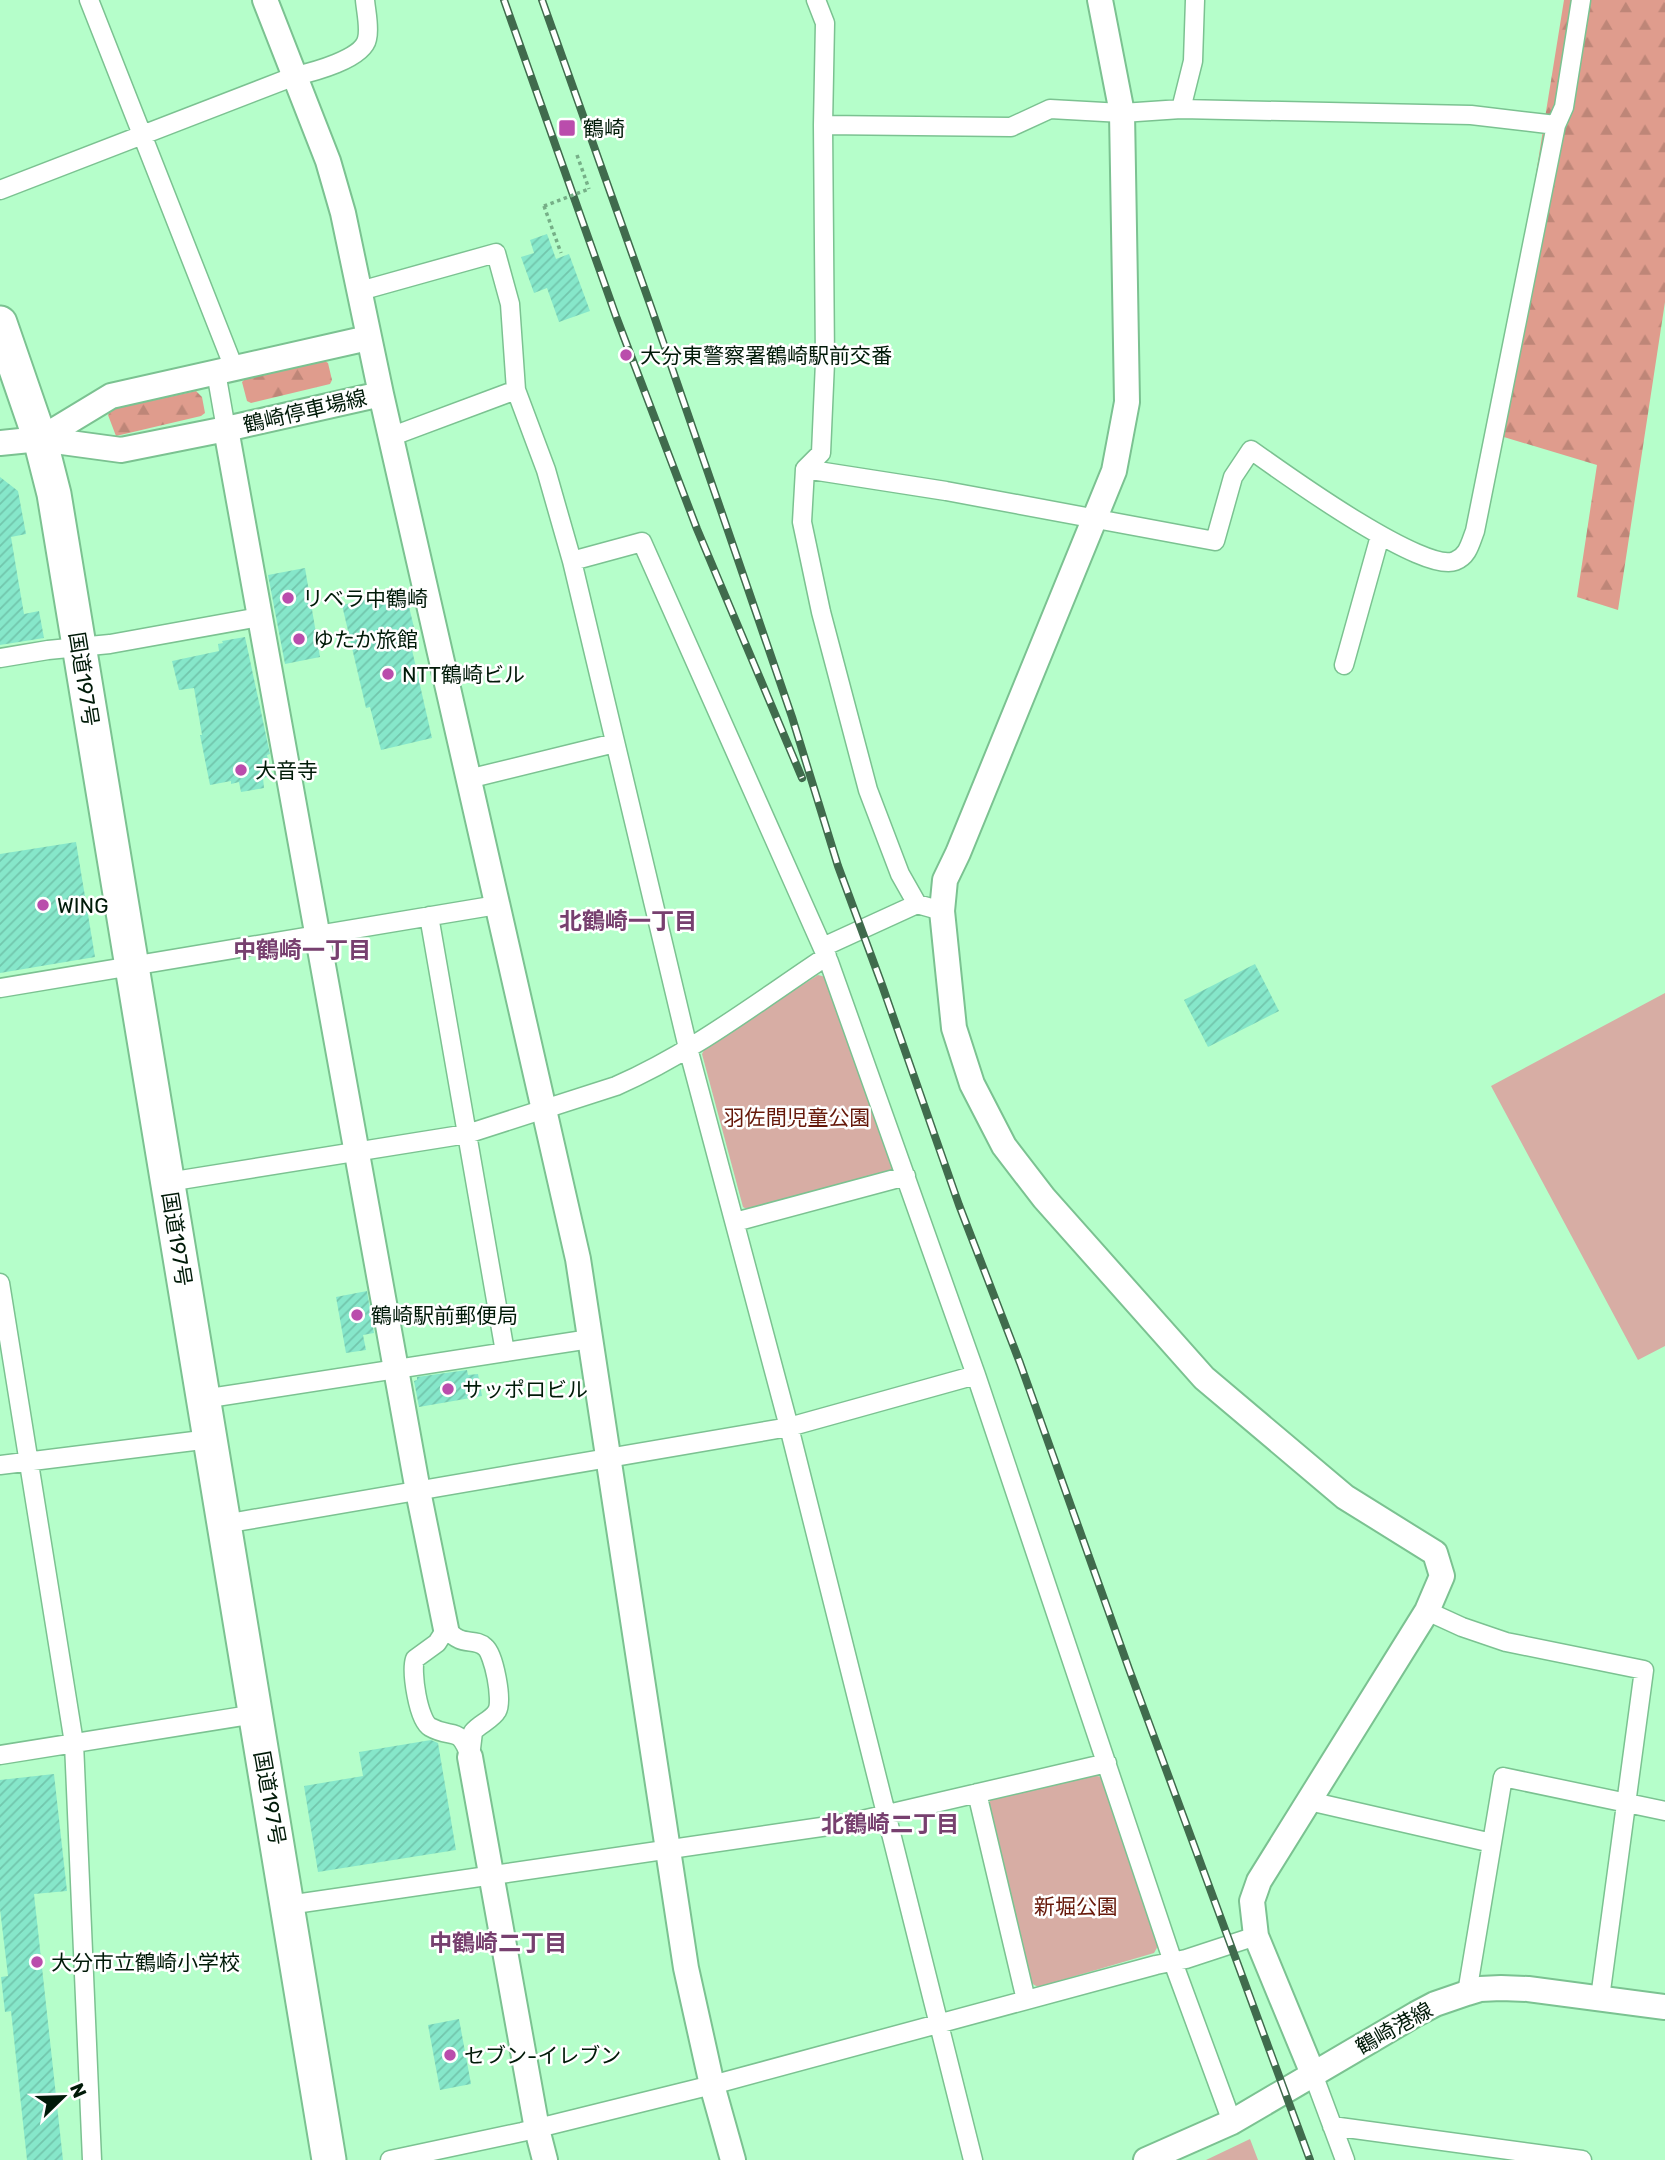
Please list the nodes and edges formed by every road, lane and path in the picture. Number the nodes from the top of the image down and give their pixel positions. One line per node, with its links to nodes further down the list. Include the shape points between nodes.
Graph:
1 (89, 0): 13 (street)
2 (265, 0): 8 (street, 鶴崎停車場線)
3 (365, 0): 8 (street, via 367,40 360,52)
4 (816, 0): 11 (street, via 825,23)
5 (1100, 0): 10 (street)
6 (1195, 0): 9 (street, via 1193,61)
7 (1581, 0): 12 (street, via 1564,107)
8 (295, 76): 13 (street); 17 (street, 鶴崎停車場線, via 328,161)
9 (1181, 109): 10 (street); 12 (street, via 1471,115)
10 (1122, 113): 11 (street, via 1050,109 1010,127); 28 (street, via 1127,402 1114,471)
11 (823, 125): 27 (street, via 822,440 821,453)
12 (1556, 125): 29 (street, via 1475,531 1466,555 1453,562 1437,561)
13 (142, 135): 15 (street); 20 (street)
14 (577, 155): 16 (path, bridge, via 589,188 544,206)
15 (0, 190)
16 (561, 253)
17 (360, 291): 19 (street, 鶴崎停車場線); 21 (street, via 496,253 510,304)
18 (0, 323): 25 (highway, 国道197号)
19 (368, 338): 20 (street); 22 (street, 鶴崎停車場線)
20 (225, 370): 23 (street); 25 (street, via 111,396)
21 (516, 390): 24 (street); 30 (street, via 546,470)
22 (380, 394): 23 (street, 鶴崎停車場線); 24 (street)
23 (226, 429): 25 (street, 鶴崎停車場線, via 121,450); 31 (street)
24 (390, 437): 36 (street)
25 (40, 439): 26 (street); 32 (highway, 国道197号, via 54,494)
26 (0, 443)
27 (805, 469): 28 (street); 37 (street, via 802,522 821,612 868,790 900,874)
28 (1094, 517): 29 (street, via 1215,541 1233,477 1251,450); 39 (street, via 945,880)
29 (1380, 536): 34 (street)
30 (572, 561): 35 (street); 42 (street, via 642,542)
31 (260, 617): 32 (street); 41 (street)
32 (79, 647): 33 (street); 43 (highway, 国道197号)
33 (0, 658)
34 (1344, 665)
35 (615, 743): 36 (street); 45 (street)
36 (468, 779): 38 (street)
37 (917, 904): 39 (street); 42 (street)
38 (497, 905): 40 (street); 46 (street)
39 (942, 911): 65 (street, via 954,1028 972,1084 1004,1146 1203,1378 1345,1497 1436,1553 1442,1576)
40 (429, 916): 41 (street); 47 (street)
41 (317, 935): 43 (street); 48 (street)
42 (825, 952): 45 (street); 49 (street)
43 (132, 966): 44 (street); 50 (highway, 国道197号)
44 (0, 988)
45 (688, 1048): 46 (street, via 616,1086); 51 (street)
46 (544, 1109): 47 (street); 53 (street, via 578,1259)
47 (467, 1134): 48 (street); 54 (street)
48 (356, 1152): 50 (street); 55 (street)
49 (906, 1176): 51 (street); 56 (street)
50 (168, 1182): 57 (highway, 国道197号)
51 (735, 1222): 58 (street)
52 (0, 1283): 61 (street)
53 (590, 1339): 54 (street); 60 (street)
54 (505, 1352): 55 (street)
55 (396, 1369): 57 (street); 63 (street)
56 (976, 1376): 58 (street); 71 (street)
57 (203, 1399): 59 (highway, 国道197号)
58 (789, 1427): 60 (street); 76 (street)
59 (210, 1438): 61 (street); 64 (highway, 国道197号)
60 (608, 1458): 63 (street); 78 (street)
61 (29, 1462): 62 (street); 68 (street)
62 (0, 1465)
63 (418, 1491): 64 (street); 66 (street)
64 (224, 1524): 67 (highway, 国道197号)
65 (1427, 1611): 73 (street); 74 (street, via 1506,1642 1644,1670)
66 (446, 1629): 70 (street, via 461,1640 486,1648 497,1683 498,1708 472,1732); 70 (street, via 438,1643 415,1659 415,1682 425,1722 459,1735)
67 (256, 1714): 68 (street); 80 (highway, 国道197号)
68 (74, 1743): 69 (street); 94 (street)
69 (0, 1755)
70 (470, 1757): 79 (street)
71 (1107, 1763): 72 (street); 82 (street)
72 (977, 1793): 76 (street); 85 (street)
73 (1309, 1801): 77 (street); 81 (street, via 1255,1891)
74 (1626, 1803): 75 (street); 77 (street, via 1503,1777); 84 (street)
75 (1665, 1811)
76 (886, 1815): 78 (street); 87 (street)
77 (1492, 1843): 83 (street)
78 (668, 1850): 79 (street); 89 (street, via 686,1968)
79 (491, 1875): 80 (street); 92 (street)
80 (288, 1905): 95 (highway, 国道197号)
81 (1256, 1936): 82 (street); 88 (street)
82 (1164, 1963): 85 (street); 90 (street)
83 (1467, 1993): 84 (street, 鶴崎港線, via 1528,1989); 88 (street, 鶴崎港線, via 1435,2004)
84 (1600, 1998): 86 (street, 鶴崎港線)
85 (1026, 2000): 87 (street)
86 (1665, 2007)
87 (938, 2024): 89 (street); 99 (street)
88 (1313, 2074): 90 (street, 鶴崎港線); 91 (street)
89 (712, 2085): 92 (street); 98 (street)
90 (1233, 2122): 100 (street, 鶴崎港線)
91 (1332, 2126): 93 (street); 101 (street)
92 (537, 2129): 96 (street); 97 (street)
93 (1538, 2157): 102 (street)
94 (92, 2160)
95 (329, 2160)
96 (390, 2160)
97 (545, 2160)
98 (733, 2160)
99 (973, 2160)
100 (1146, 2160)
101 (1346, 2160)
102 (1581, 2160)

